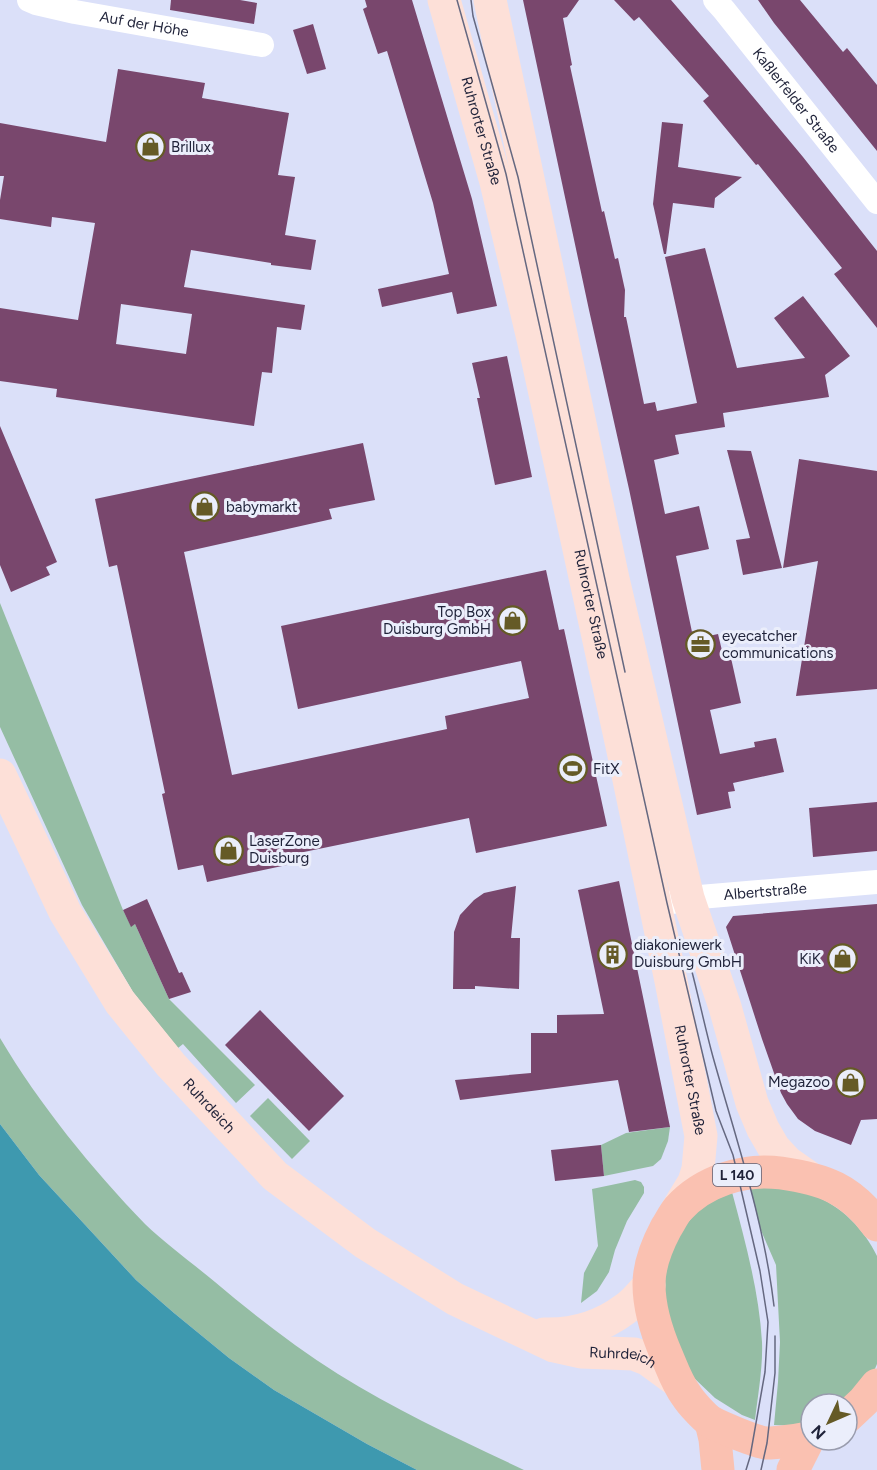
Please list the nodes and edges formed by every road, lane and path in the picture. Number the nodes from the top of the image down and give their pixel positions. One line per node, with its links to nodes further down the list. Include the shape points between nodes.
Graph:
1 (29, 0): 5 (street, Auf der Höhe, via 75,12)
2 (444, 0): 10 (main road, Ruhrorter Straße, via 496,182 534,343)
3 (490, 0): 9 (main road, Ruhrorter Straße, via 613,579)
4 (715, 0): 6 (street, Kaßlerfelder Straße)
5 (262, 45)
6 (877, 202)
7 (0, 775): 15 (main road, Ruhrdeich / L 140, via 65,912 120,1002 171,1065 267,1168 365,1243 455,1299)
8 (877, 882): 9 (street, Albertstraße)
9 (688, 898): 10 (street, Albertstraße); 11 (main road, Ruhrorter Straße, via 763,1129 780,1155)
10 (655, 906): 12 (main road, Ruhrorter Straße, via 701,1136 694,1182)
11 (807, 1176): 12 (main road, Ruhrorter Straße / L 140, via 770,1171 747,1173 715,1183); 13 (main road, Ruhrorter Straße / L 140, via 845,1192)
12 (677, 1210): 14 (main road, Ruhrorter Straße / L 140, via 652,1260)
13 (873, 1216)
14 (649, 1285): 15 (main road, Ruhrdeich / L 140, via 627,1308 588,1329 558,1335); 16 (main road, Ruhrorter Straße / L 140, via 661,1342)
15 (528, 1334): 16 (main road, Ruhrdeich / L 140, via 554,1346 581,1352 634,1354)
16 (677, 1381): 19 (main road, Ruhrorter Straße / L 140)
17 (877, 1385): 18 (main road)
18 (859, 1406)
19 (711, 1422): 20 (main road, Ruhrorter Straße / L 140, via 767,1443); 22 (main road)
20 (799, 1439)
21 (803, 1452): 23 (main road, Ruhrorter Straße / L 140)
22 (718, 1470)
23 (793, 1470)

